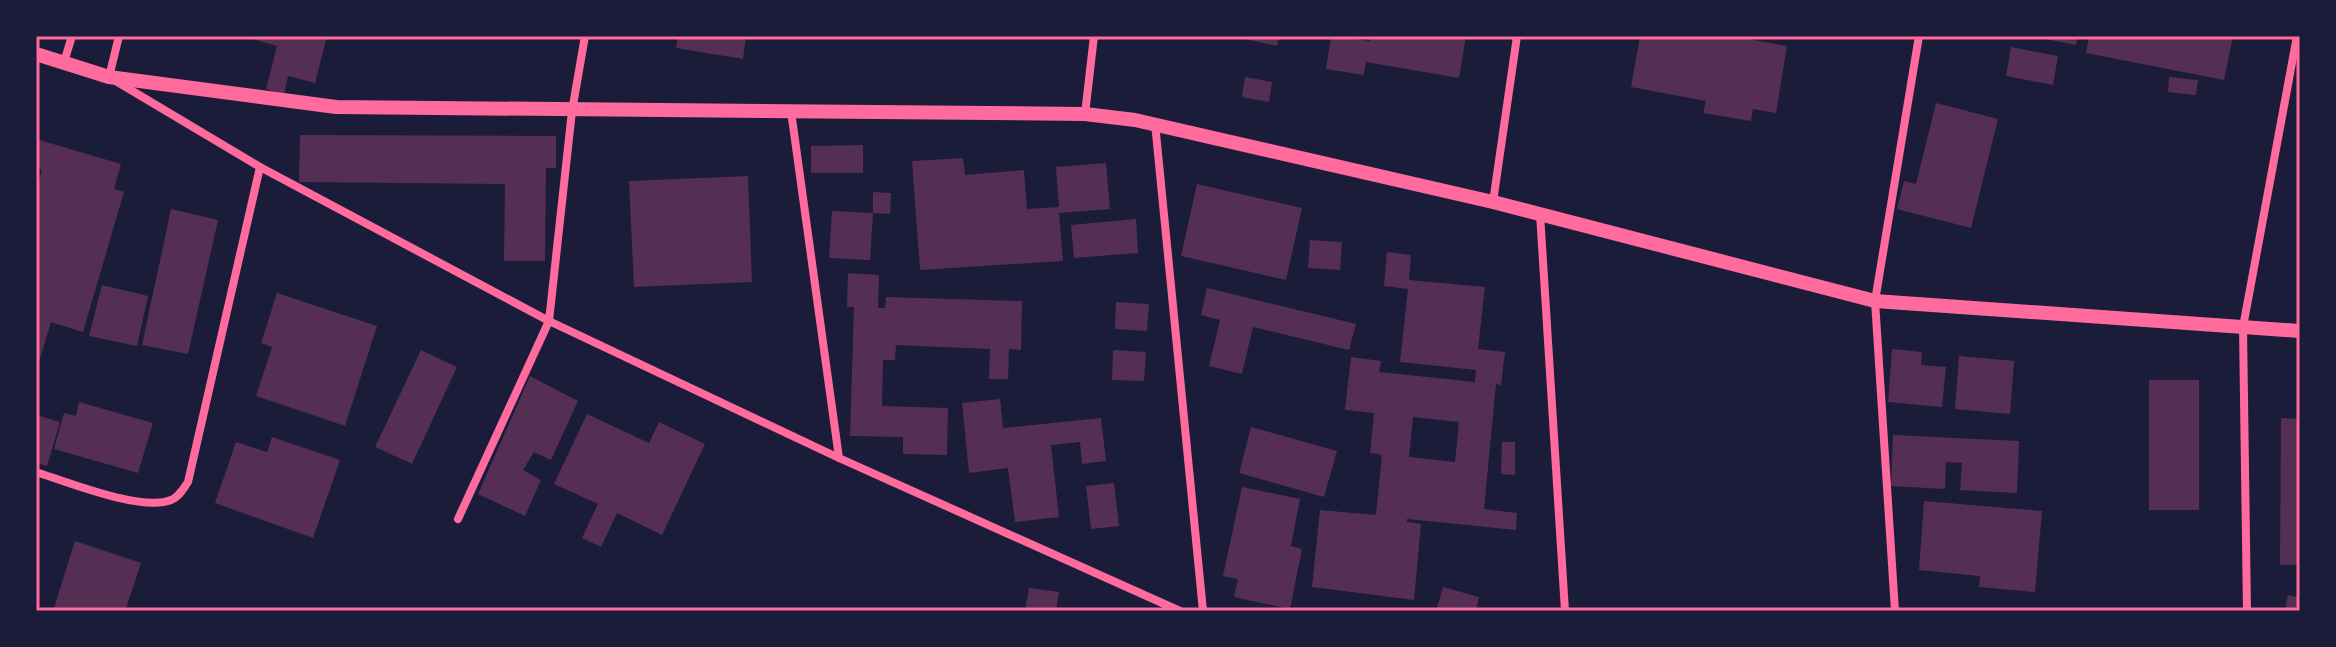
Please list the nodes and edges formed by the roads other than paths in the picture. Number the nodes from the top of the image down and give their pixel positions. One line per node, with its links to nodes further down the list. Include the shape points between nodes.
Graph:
1 (72, 36): 9 (street)
2 (119, 36): 10 (street)
3 (585, 36): 11 (street)
4 (1094, 36): 13 (street)
5 (1517, 36): 16 (street)
6 (1919, 36): 18 (street)
7 (2297, 36): 20 (street)
8 (36, 54): 9 (street)
9 (64, 62): 10 (street)
10 (109, 77): 11 (street, via 336,107); 15 (street)
11 (572, 111): 12 (street); 19 (street)
12 (791, 111): 13 (street); 22 (street)
13 (1085, 114): 14 (street)
14 (1155, 123): 16 (street); 26 (street)
15 (260, 167): 19 (street); 23 (street, via 188,482 175,499 158,504)
16 (1493, 202): 17 (street)
17 (1540, 214): 18 (street); 27 (street)
18 (1875, 301): 20 (street); 28 (street)
19 (549, 321): 22 (street); 24 (street)
20 (2243, 327): 21 (street); 29 (street)
21 (2300, 331)
22 (839, 458): 25 (street)
23 (36, 472)
24 (458, 519)
25 (1180, 611)
26 (1203, 611)
27 (1565, 611)
28 (1895, 611)
29 (2247, 611)

